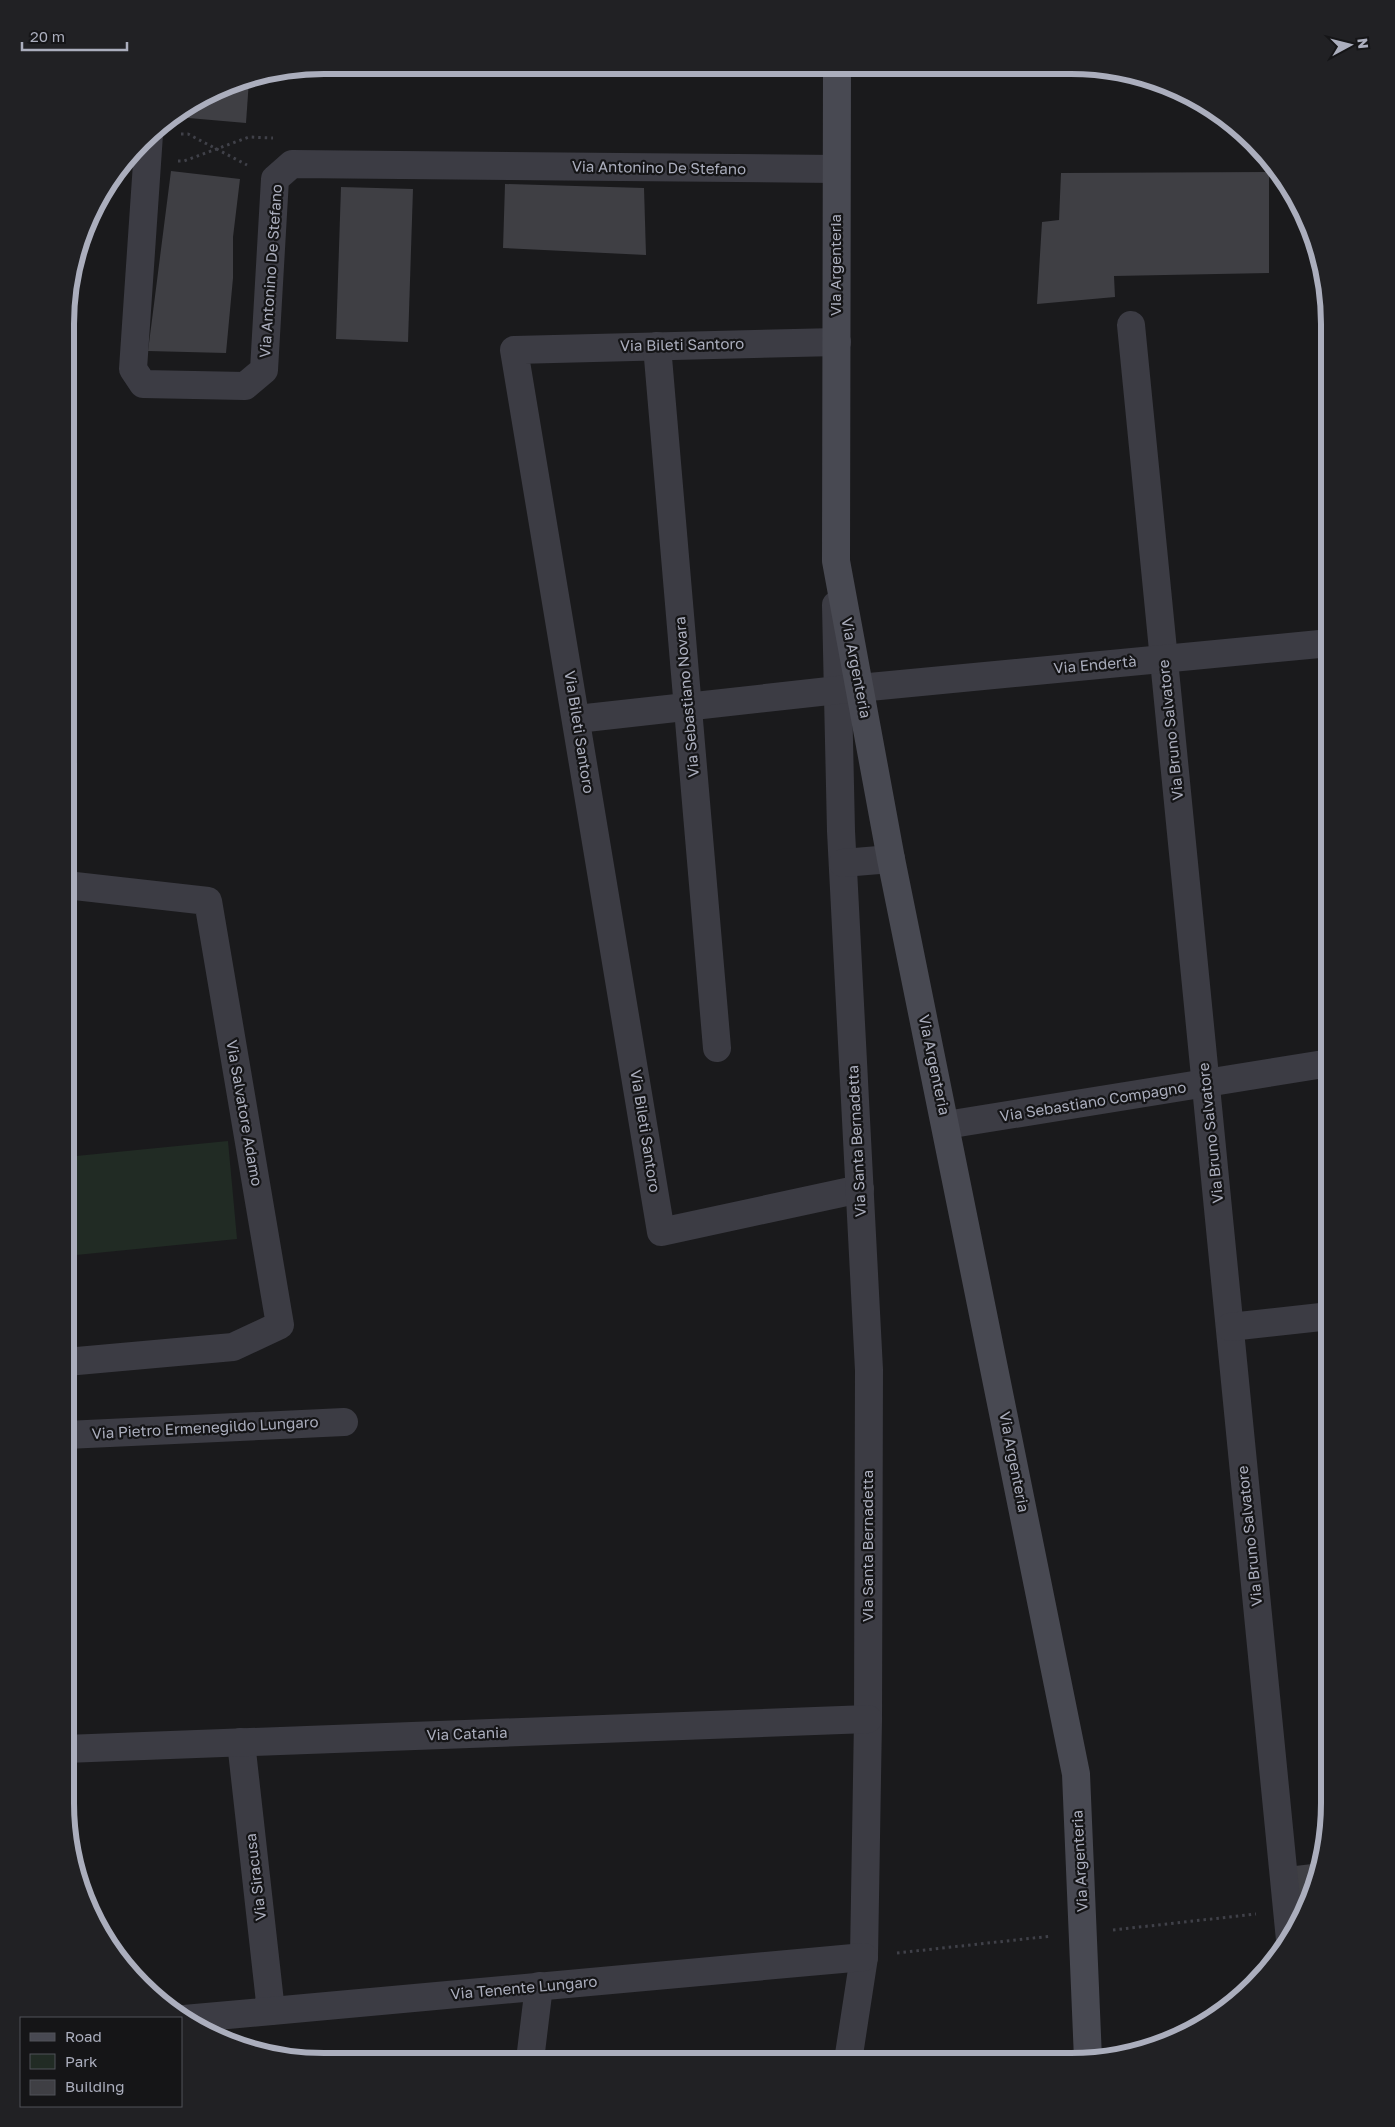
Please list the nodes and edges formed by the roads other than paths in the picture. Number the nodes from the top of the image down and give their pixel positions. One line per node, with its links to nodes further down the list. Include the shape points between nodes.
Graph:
1 (837, 74): 3 (main road, Via Argenteria)
2 (147, 147): 3 (street, Via Antonino De Stefano, via 133,369 144,384 245,386 264,370 275,179 292,164)
3 (836, 169): 5 (main road, Via Argenteria)
4 (1131, 325): 8 (street, Via Bruno Salvatore)
5 (837, 342): 6 (street, Via Bileti Santoro); 9 (main road, Via Argenteria, via 836,561)
6 (657, 346): 10 (street, Via Sebastiano Novara); 11 (street, Via Bileti Santoro, via 514,350)
7 (1321, 643): 8 (street, Via Endertà)
8 (1164, 658): 9 (street, Via Endertà); 17 (street, Via Bruno Salvatore)
9 (849, 689): 10 (street, Via Endertà); 12 (main road, Via Argenteria); 13 (street, Via Santa Bernadetta)
10 (688, 707): 11 (street, Via Endertà); 15 (street, Via Sebastiano Novara)
11 (577, 719): 19 (street, Via Bileti Santoro, via 661,1232)
12 (892, 859): 13 (street); 18 (main road, Via Argenteria)
13 (843, 863): 19 (street, Via Santa Bernadetta)
14 (74, 886): 22 (street, Via Salvatore Adamo, via 208,902 280,1325 233,1348)
15 (717, 1048)
16 (1321, 1065): 17 (street, Via Sebastiano Compagno)
17 (1206, 1084): 18 (street, Via Sebastiano Compagno); 21 (street, Via Bruno Salvatore)
18 (946, 1125): 35 (main road, Via Argenteria, via 1076,1774)
19 (860, 1189): 25 (street, Via Santa Bernadetta, via 869,1370)
20 (1321, 1317): 21 (street)
21 (1230, 1327): 28 (street, Via Bruno Salvatore)
22 (74, 1361)
23 (344, 1422): 24 (street, Via Pietro Ermenegildo Lungaro)
24 (74, 1435)
25 (868, 1719): 26 (street, Via Catania); 29 (street, Via Santa Bernadetta)
26 (241, 1742): 27 (street, Via Catania); 31 (street, Via Siracusa)
27 (74, 1749)
28 (1289, 1927)
29 (864, 1957): 30 (street, Via Tenente Lungaro); 34 (street, Via Santa Bernadetta)
30 (539, 1986): 31 (street, Via Tenente Lungaro); 33 (street)
31 (271, 2011): 32 (street, Via Tenente Lungaro)
32 (215, 2026)
33 (531, 2053)
34 (849, 2053)
35 (1088, 2053)

